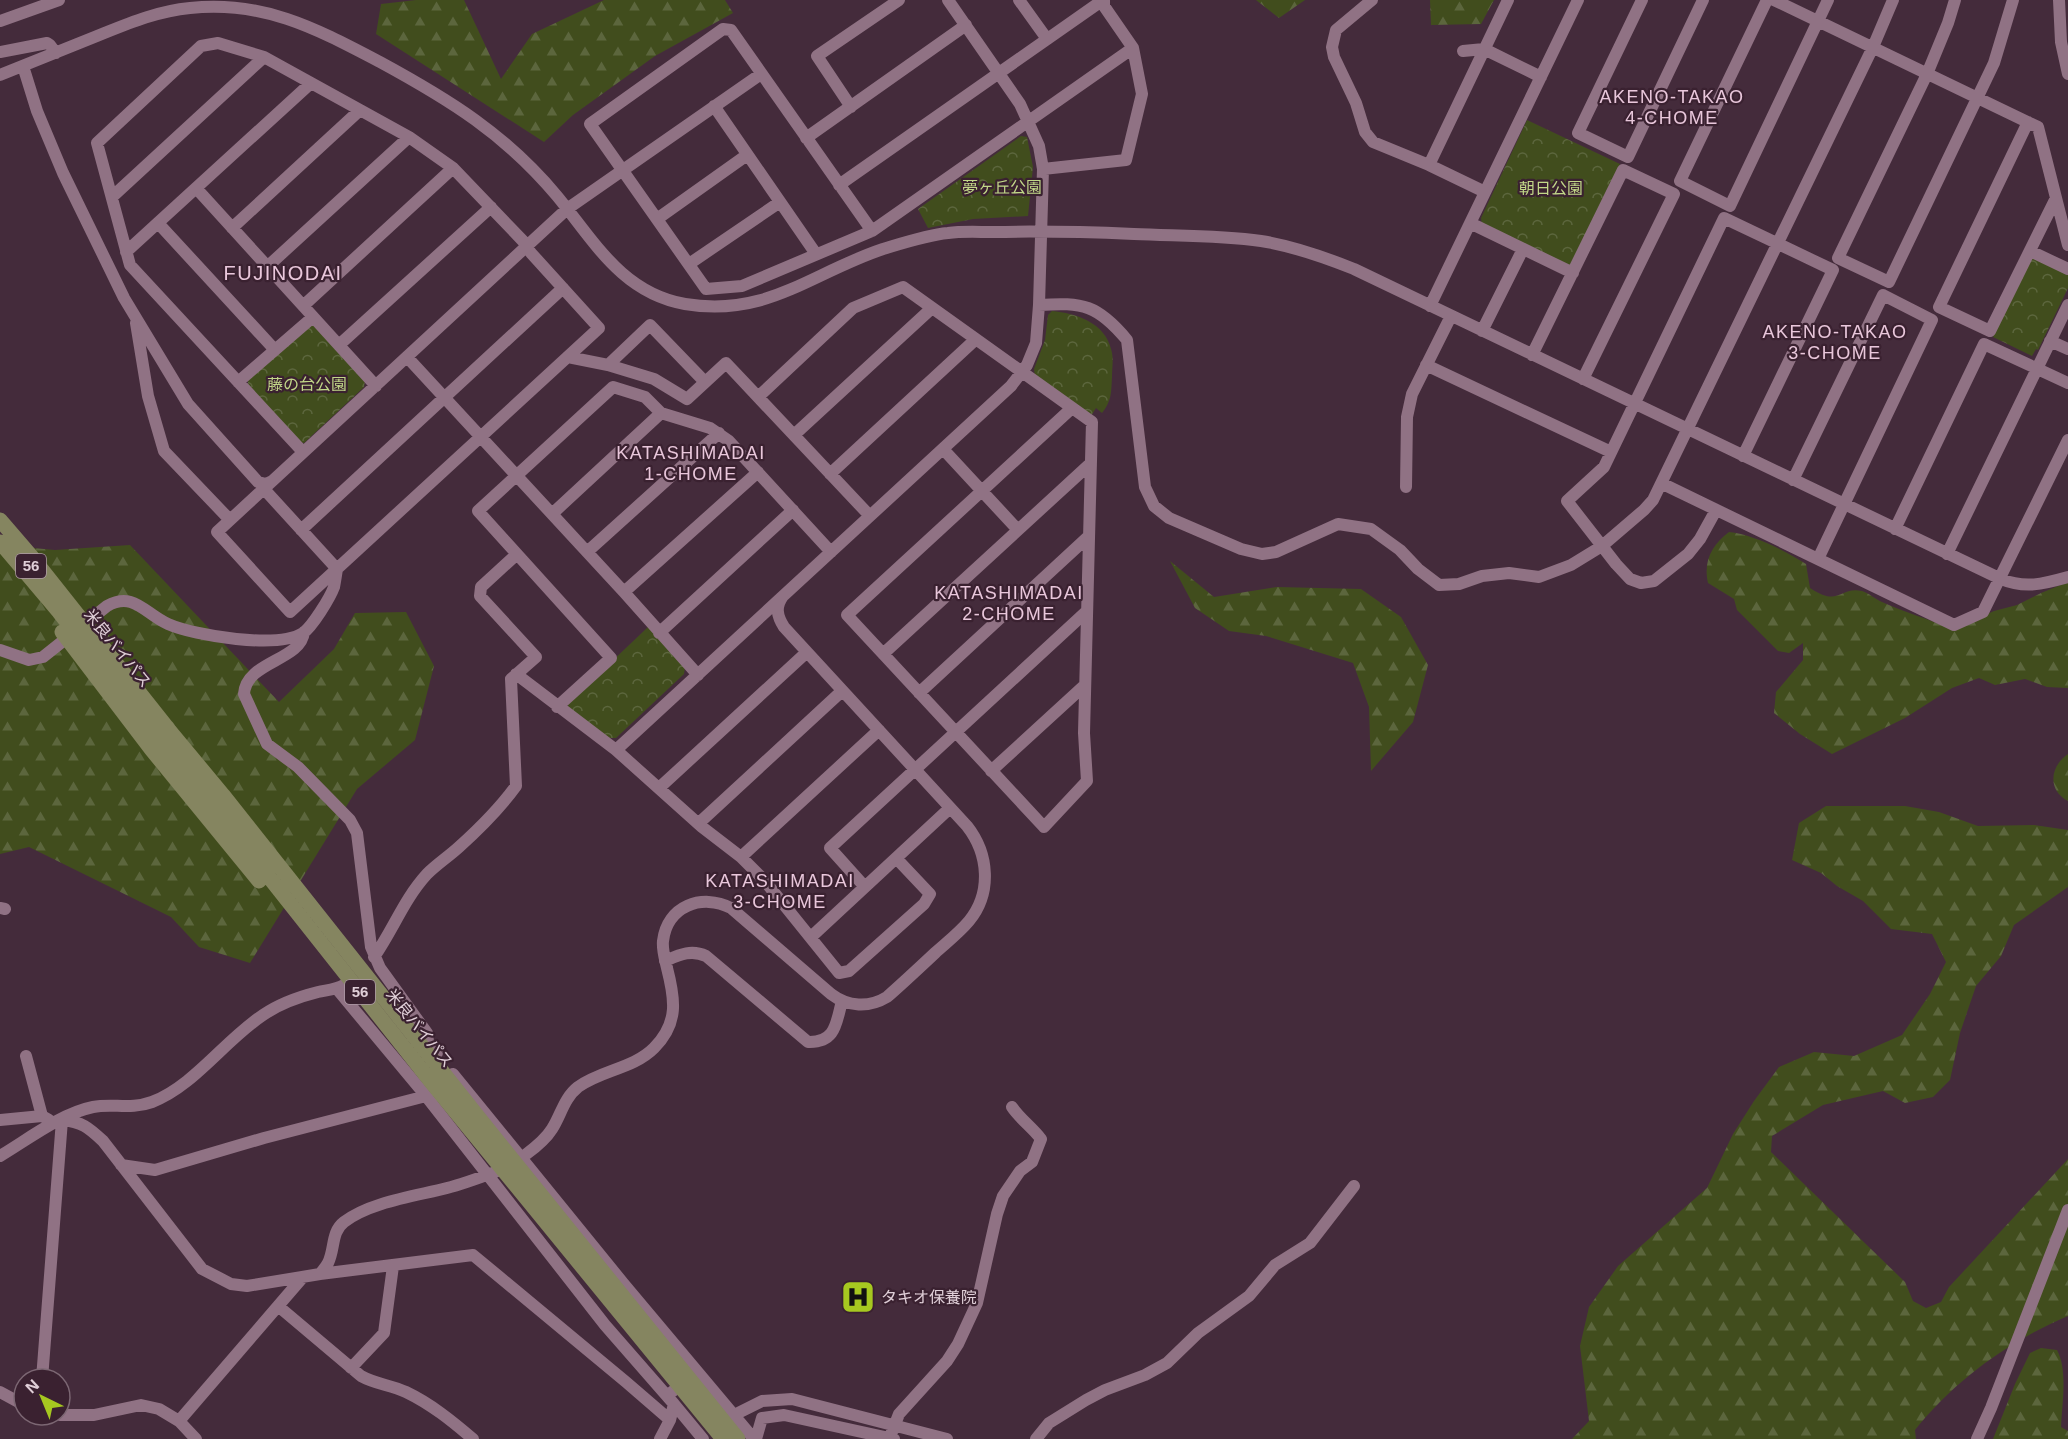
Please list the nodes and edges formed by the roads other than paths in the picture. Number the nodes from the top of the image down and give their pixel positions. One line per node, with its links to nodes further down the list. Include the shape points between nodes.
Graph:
1 (59, 0): 18 (street)
2 (899, 0): 40 (street, via 817,56)
3 (948, 0): 21 (street)
4 (1019, 0): 22 (street)
5 (1103, 0): 22 (street); 24 (street)
6 (1372, 0): 47 (street, via 1336,30 1334,57 1370,140)
7 (1508, 0): 25 (street)
8 (1578, 0): 36 (street)
9 (1642, 0): 10 (street, via 1578,133 1628,157)
10 (1703, 0)
11 (1767, 0): 20 (street, via 1680,181 1730,206)
12 (1774, 0): 20 (street)
13 (1828, 0): 20 (street)
14 (1893, 0): 23 (street)
15 (1955, 0): 33 (street)
16 (2013, 0): 38 (street, via 2002,44)
17 (2059, 0): 34 (street, via 2061,42)
18 (42, 3): 19 (street)
19 (0, 21)
20 (1818, 21): 23 (street)
21 (966, 25): 31 (street); 40 (street)
22 (1047, 39): 31 (street)
23 (1873, 47): 33 (street); 65 (street)
24 (1133, 48): 42 (street); 49 (street, via 1142,94 1126,160)
25 (1484, 48): 26 (street); 36 (street); 47 (street)
26 (1463, 51)
27 (0, 52): 28 (street, via 47,43)
28 (56, 53): 30 (street); 58 (street, via 141,19 191,8 244,8 295,20 419,83 472,116 512,148)
29 (264, 57): 37 (street); 54 (street); 54 (street, via 218,44 201,46 97,143)
30 (23, 66): 35 (street); 82 (street, via 37,111 78,208)
31 (999, 73): 42 (street); 51 (street)
32 (761, 74): 39 (street); 45 (street); 50 (street, via 731,30 723,29 590,124)
33 (1928, 74): 38 (street); 38 (street, via 1838,258 1889,282)
34 (2068, 74)
35 (0, 75)
36 (1541, 77): 53 (street)
37 (311, 83): 41 (street); 52 (street)
38 (1978, 99): 43 (street)
39 (714, 106): 46 (street); 50 (street)
40 (851, 107): 45 (street)
41 (360, 110): 44 (street); 62 (street)
42 (1029, 121): 49 (street, via 1039,146); 63 (street)
43 (2028, 122): 55 (street, via 2038,127); 69 (street, via 1939,307 1990,332)
44 (410, 137): 48 (street); 73 (street)
45 (806, 138): 51 (street)
46 (747, 155): 56 (street); 59 (street)
47 (1429, 165): 53 (street)
48 (453, 168): 57 (street); 79 (street)
49 (1042, 169): 64 (street)
50 (623, 170): 58 (street); 59 (street)
51 (839, 185): 63 (street)
52 (196, 188): 60 (street); 62 (street)
53 (1485, 192): 61 (street)
54 (112, 197): 70 (street)
55 (2056, 198): 66 (street); 69 (street)
56 (780, 202): 71 (street); 72 (street)
57 (490, 207): 67 (street); 88 (street)
58 (567, 209): 64 (street, via 626,279 654,295 714,307 770,299 880,250 944,233); 67 (street)
59 (657, 219): 72 (street)
60 (158, 223): 70 (street); 90 (street)
61 (1470, 223): 68 (street); 80 (street)
62 (232, 228): 73 (street)
63 (872, 231): 71 (street)
64 (1041, 231): 77 (street); 80 (street, via 1263,241 1326,258)
65 (1778, 244): 105 (street, via 1724,218); 108 (street); 116 (street, via 1833,270)
66 (2068, 245)
67 (526, 246): 76 (street); 92 (street)
68 (1523, 249): 75 (street); 85 (street)
69 (2030, 251): 74 (street)
70 (126, 252): 99 (street, via 130,265)
71 (816, 254): 72 (street, via 742,286 706,289)
72 (689, 264)
73 (267, 267): 79 (street)
74 (2068, 270)
75 (1573, 273): 91 (street); 98 (street, via 1623,170 1674,194)
76 (563, 288): 93 (street, via 599,328); 104 (street)
77 (1039, 305): 97 (street, via 1036,343); 139 (street, via 1092,308 1113,323 1127,340 1145,487 1154,506 1169,518 1241,549 1262,555 1276,552 1338,524 1371,529 1439,585 1509,573 1539,577 1571,566)
78 (2068, 305): 87 (street)
79 (303, 306): 84 (street)
80 (1430, 306): 83 (street)
81 (932, 308): 86 (street); 103 (street, via 903,287 853,308); 110 (street)
82 (134, 316): 121 (street, via 188,404 209,429 258,482 266,484); 132 (street, via 148,396 164,451)
83 (1450, 316): 85 (street); 95 (street)
84 (313, 317): 88 (street); 90 (street)
85 (1482, 331): 91 (street)
86 (975, 339): 97 (street); 119 (street)
87 (2050, 341): 89 (street); 96 (street)
88 (339, 345): 102 (street)
89 (2068, 349)
90 (275, 350): 99 (street)
91 (1532, 355): 98 (street)
92 (407, 357): 102 (street); 104 (street)
93 (568, 357): 94 (street); 111 (street)
94 (608, 365): 100 (street, via 654,379 687,399); 100 (street, via 650,325)
95 (1426, 365): 114 (street); 124 (street, via 1412,394 1407,417)
96 (2037, 369): 101 (street); 134 (street, via 1984,344); 144 (street)
97 (1022, 372): 106 (street); 113 (street)
98 (1583, 379): 105 (street)
99 (238, 382): 115 (street)
100 (705, 382): 103 (street, via 726,363)
101 (2068, 383)
102 (376, 386): 115 (street)
103 (758, 397): 110 (street)
104 (444, 398): 111 (street); 135 (street)
105 (1634, 404): 108 (street); 114 (street)
106 (1072, 408): 117 (street, via 1092,422); 126 (street)
107 (662, 413): 109 (street); 120 (street, via 645,397 613,387); 130 (street)
108 (1689, 430): 116 (street); 123 (street)
109 (719, 433): 118 (street); 141 (street)
110 (794, 435): 119 (street)
111 (481, 437): 120 (street); 146 (street)
112 (2068, 440): 148 (street)
113 (943, 449): 126 (street); 131 (street)
114 (1611, 452): 139 (street, via 1604,467 1567,501)
115 (303, 453): 121 (street)
116 (1743, 456): 122 (street)
117 (1091, 463): 136 (street); 137 (street)
118 (758, 472): 128 (street); 149 (street)
119 (830, 474): 131 (street)
120 (516, 475): 130 (street); 143 (street, via 478,511)
121 (275, 478): 125 (street)
122 (1793, 480): 127 (street); 127 (street, via 1883,295 1932,320)
123 (1663, 484): 129 (street); 139 (street, via 1644,510)
124 (1406, 487)
125 (264, 489): 132 (street); 135 (street)
126 (982, 491): 136 (street); 156 (street, via 847,615)
127 (1844, 504): 134 (street); 145 (street)
128 (793, 510): 142 (street); 153 (street)
129 (1716, 510): 139 (street, via 1688,554 1654,581 1641,583 1630,579); 145 (street)
130 (552, 513): 141 (street)
131 (870, 516): 142 (street)
132 (230, 520): 146 (street, via 217,532 290,612)
133 (0, 521): 186 (main road); 207 (main road, 米良バイパス / 56, via 64,608 482,1134)
134 (1895, 529): 144 (street)
135 (301, 530): 146 (street)
136 (1018, 530): 156 (street)
137 (1089, 536): 151 (street); 161 (street)
138 (0, 542): 203 (main road, 米良バイパス / 56)
139 (1602, 546)
140 (0, 547): 188 (main road, via 158,758 404,1056)
141 (587, 552): 149 (street)
142 (831, 552): 150 (street)
143 (517, 554): 157 (street, via 481,587 480,596 536,657); 162 (street, via 611,658)
144 (1947, 554): 148 (street)
145 (1818, 559): 148 (street, via 1954,625 1983,612)
146 (337, 569): 152 (street, via 333,588)
147 (2067, 575): 148 (street, via 2025,586)
148 (2001, 579)
149 (624, 592): 153 (street)
150 (783, 596): 155 (street, via 777,608 779,620); 158 (street)
151 (1087, 611): 159 (street); 164 (street)
152 (304, 633): 154 (street, via 274,640 192,633 166,624 129,601 118,600 43,657 29,660); 175 (street, via 293,649 253,675 244,694 267,744 298,767 350,820 357,833 366,922)
153 (659, 633): 158 (street)
154 (0, 650)
155 (807, 652): 160 (street); 168 (street)
156 (883, 654): 161 (street)
157 (516, 675): 162 (street); 175 (street, via 511,679 516,786 460,847 425,876 401,910)
158 (698, 675): 165 (street)
159 (1085, 685): 167 (street); 167 (street, via 1087,781 1044,827)
160 (842, 691): 163 (street); 170 (street)
161 (919, 693): 164 (street)
162 (557, 707): 165 (street)
163 (879, 730): 166 (street); 171 (street)
164 (956, 732): 166 (street); 167 (street)
165 (616, 750): 168 (street)
166 (915, 770): 169 (street); 173 (street, via 830,848)
167 (992, 771)
168 (659, 788): 170 (street)
169 (950, 808): 172 (street); 178 (street, via 974,835 982,851 985,880 976,911 887,998 867,1005)
170 (699, 823): 171 (street)
171 (741, 857): 174 (street)
172 (896, 858): 173 (street); 174 (street, via 930,894 924,904 849,971 839,973)
173 (865, 887): 174 (street)
174 (811, 937)
175 (377, 962): 177 (street); 186 (street, via 427,1033 428,1042)
176 (665, 962): 178 (street, via 687,953 706,956 808,1042 825,1040 832,1033); 178 (street, via 663,940 671,919 694,903 715,902 731,908); 186 (street, via 674,1004 663,1037 640,1059 574,1091 551,1131)
177 (337, 989): 180 (street); 184 (street, via 298,997 266,1013 180,1087 152,1101 93,1107)
178 (842, 1001)
179 (26, 1056): 182 (street)
180 (426, 1096): 187 (street, via 155,1170); 188 (street)
181 (1011, 1107): 202 (street, via 1041,1139 1038,1148 1032,1162 1020,1171 1003,1196 977,1303 958,1344 898,1414)
182 (42, 1116): 183 (street); 184 (street)
183 (0, 1120)
184 (59, 1122): 185 (street); 187 (street, via 79,1122 91,1129); 195 (street)
185 (0, 1156)
186 (517, 1159): 188 (street); 199 (main road)
187 (121, 1165): 193 (street, via 202,1269 231,1284 247,1286)
188 (492, 1173): 192 (street, via 352,1216 334,1234 328,1264); 197 (main road)
189 (1354, 1186): 211 (street, via 1310,1243 1275,1265 1249,1296 1198,1333 1167,1363 1086,1400 1048,1423)
190 (2068, 1210): 212 (street)
191 (393, 1266): 192 (street); 196 (street, via 384,1333); 200 (street, via 472,1255)
192 (320, 1274): 193 (street)
193 (303, 1277): 194 (street)
194 (278, 1306): 196 (street); 201 (street)
195 (43, 1367)
196 (351, 1368): 205 (street, via 370,1381 426,1402)
197 (672, 1396): 200 (street); 203 (main road)
198 (72, 1415): 201 (street, via 141,1406 159,1409)
199 (728, 1418): 202 (street, via 762,1401 782,1398 801,1401); 203 (street); 208 (main road); 209 (street)
200 (670, 1420): 206 (street)
201 (179, 1421): 204 (street)
202 (893, 1434): 209 (street, via 784,1415 762,1418); 210 (street)
203 (713, 1437)
204 (196, 1439)
205 (473, 1439)
206 (660, 1439)
207 (730, 1439)
208 (738, 1439)
209 (755, 1439)
210 (947, 1439)
211 (1036, 1439)
212 (1977, 1439)

